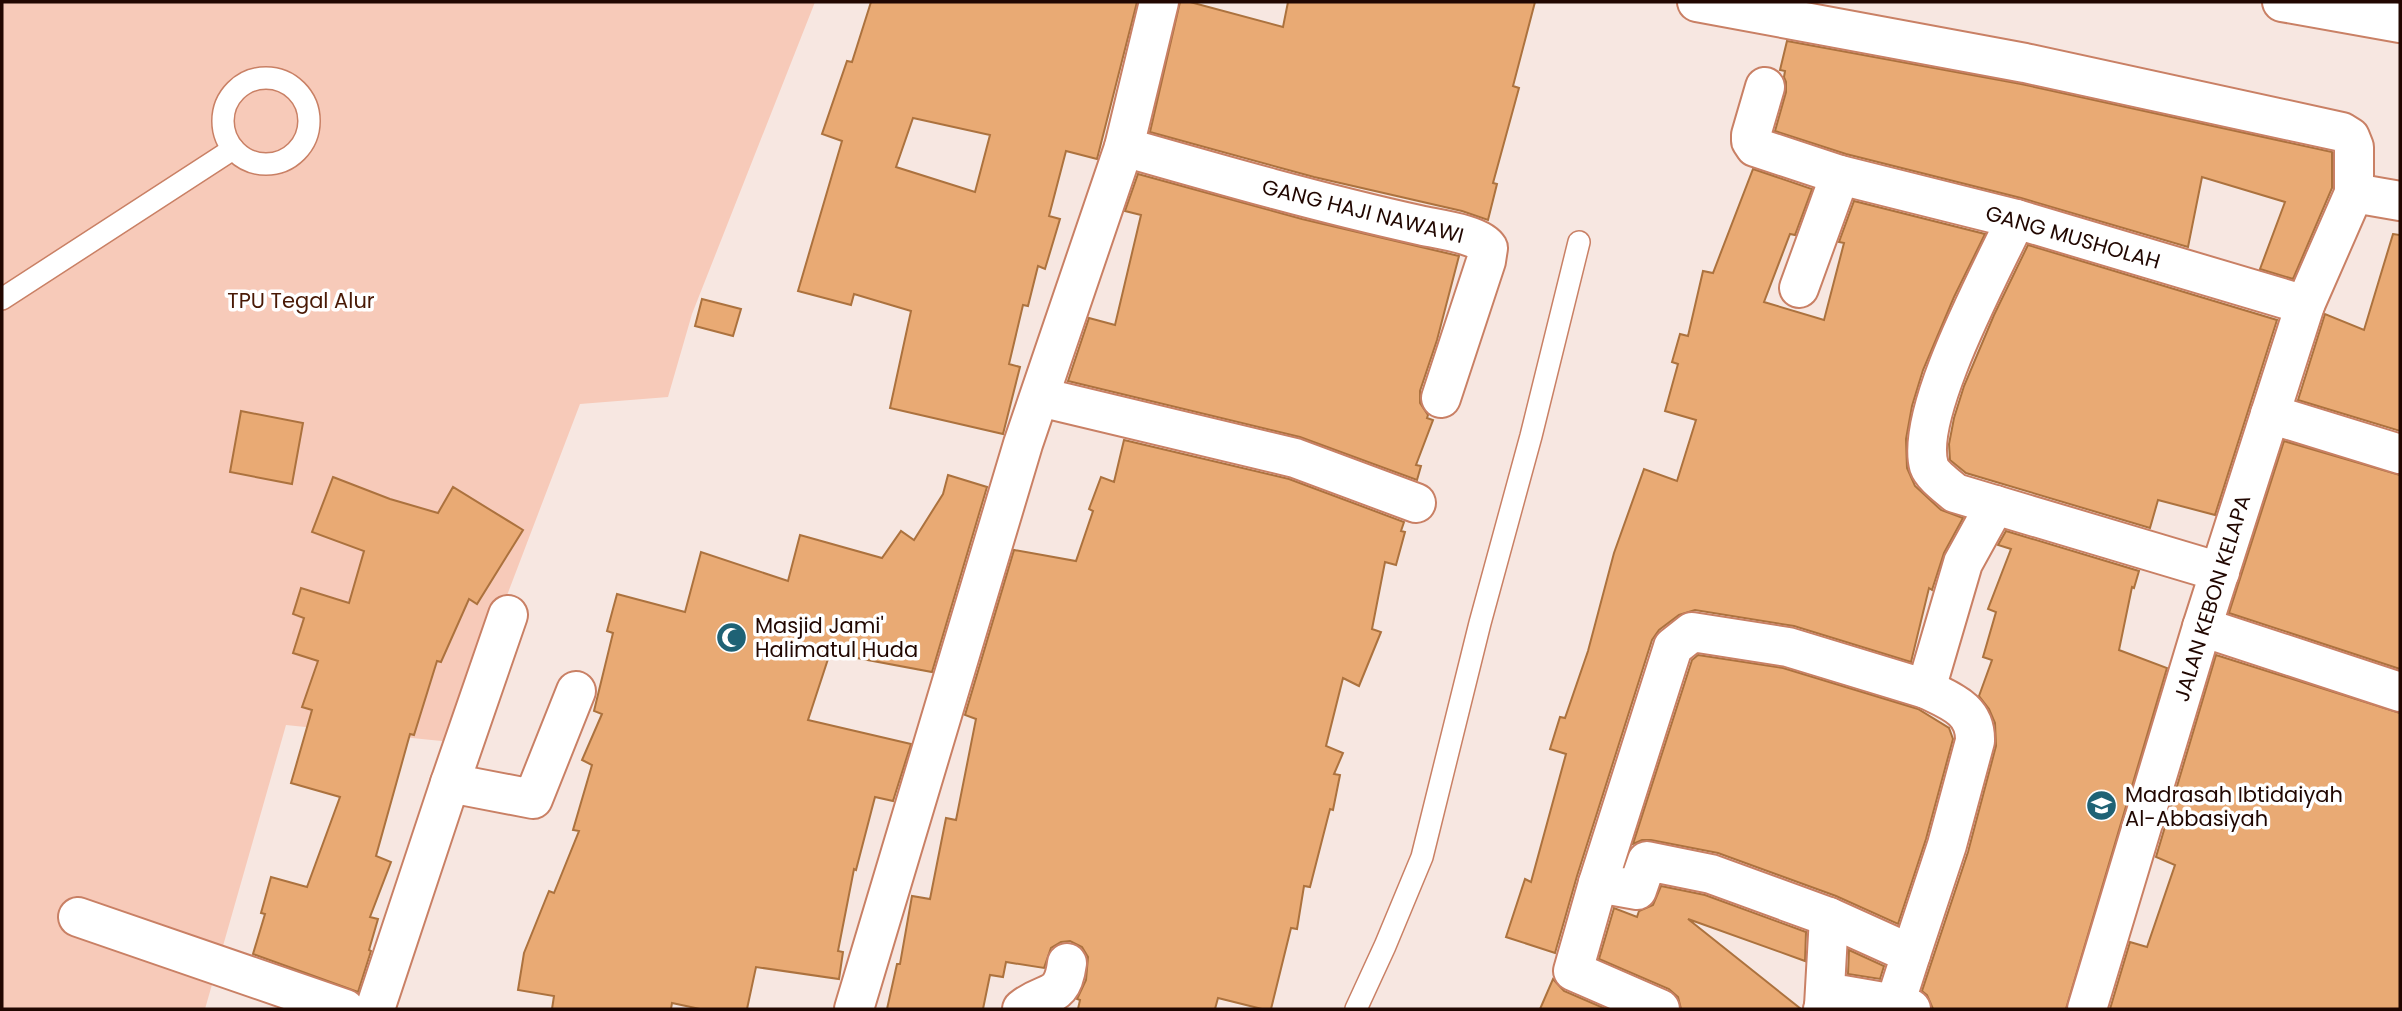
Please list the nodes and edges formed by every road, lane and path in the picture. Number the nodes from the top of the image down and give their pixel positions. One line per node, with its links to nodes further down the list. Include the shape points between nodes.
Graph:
1 (1159, 2): 6 (main road)
2 (1697, 2): 9 (main road, via 2025,63 2342,132 2350,136 2354,147)
3 (2282, 2): 4 (main road)
4 (2400, 23)
5 (1765, 87): 8 (main road, GANG MUSHOLAH, via 1751,135 1755,147)
6 (1124, 147): 16 (main road); 17 (main road, GANG HAJI NAWAWI, via 1485,243 1486,261)
7 (233, 149): 7 (lane, via 223,120 233,93 245,83 274,79 299,94 309,122 299,150 273,164 244,158); 14 (lane)
8 (1840, 175): 11 (main road, GANG MUSHOLAH); 13 (main road)
9 (2354, 193): 10 (main road); 15 (main road, JALAN KEBON KELAPA)
10 (2400, 201)
11 (2016, 219): 15 (main road, GANG MUSHOLAH); 21 (main road, via 1947,367 1926,438 1930,468 1955,493)
12 (1579, 242): 40 (lane, via 1422,858)
13 (1799, 288)
14 (2, 299)
15 (2305, 305): 18 (main road, JALAN KEBON KELAPA)
16 (1040, 397): 20 (main road, via 1295,458); 38 (main road)
17 (1441, 398)
18 (2270, 414): 19 (main road); 22 (main road, JALAN KEBON KELAPA)
19 (2400, 454)
20 (1416, 503)
21 (1995, 505): 22 (main road); 25 (main road, via 1964,563)
22 (2220, 572): 24 (main road, JALAN KEBON KELAPA)
23 (508, 615): 28 (main road)
24 (2202, 627): 27 (main road); 42 (main road, JALAN KEBON KELAPA)
25 (1926, 689): 29 (main road, via 1788,647 1692,632 1673,647); 32 (main road, via 1964,711 1974,724 1975,741)
26 (576, 691): 28 (main road, via 533,799)
27 (2400, 692)
28 (450, 783): 37 (main road)
29 (1598, 883): 30 (main road, via 1637,890 1647,861 1711,874); 41 (main road, via 1573,971)
30 (1829, 916): 32 (main road); 35 (main road)
31 (78, 917): 36 (main road)
32 (1911, 954): 34 (main road)
33 (1067, 963): 39 (main road, via 1059,988)
34 (1903, 1006): 35 (main road, via 1843,995)
35 (1823, 1008)
36 (345, 1009)
37 (375, 1009)
38 (854, 1009)
39 (1022, 1009)
40 (1356, 1009)
41 (1660, 1009)
42 (2087, 1009)

